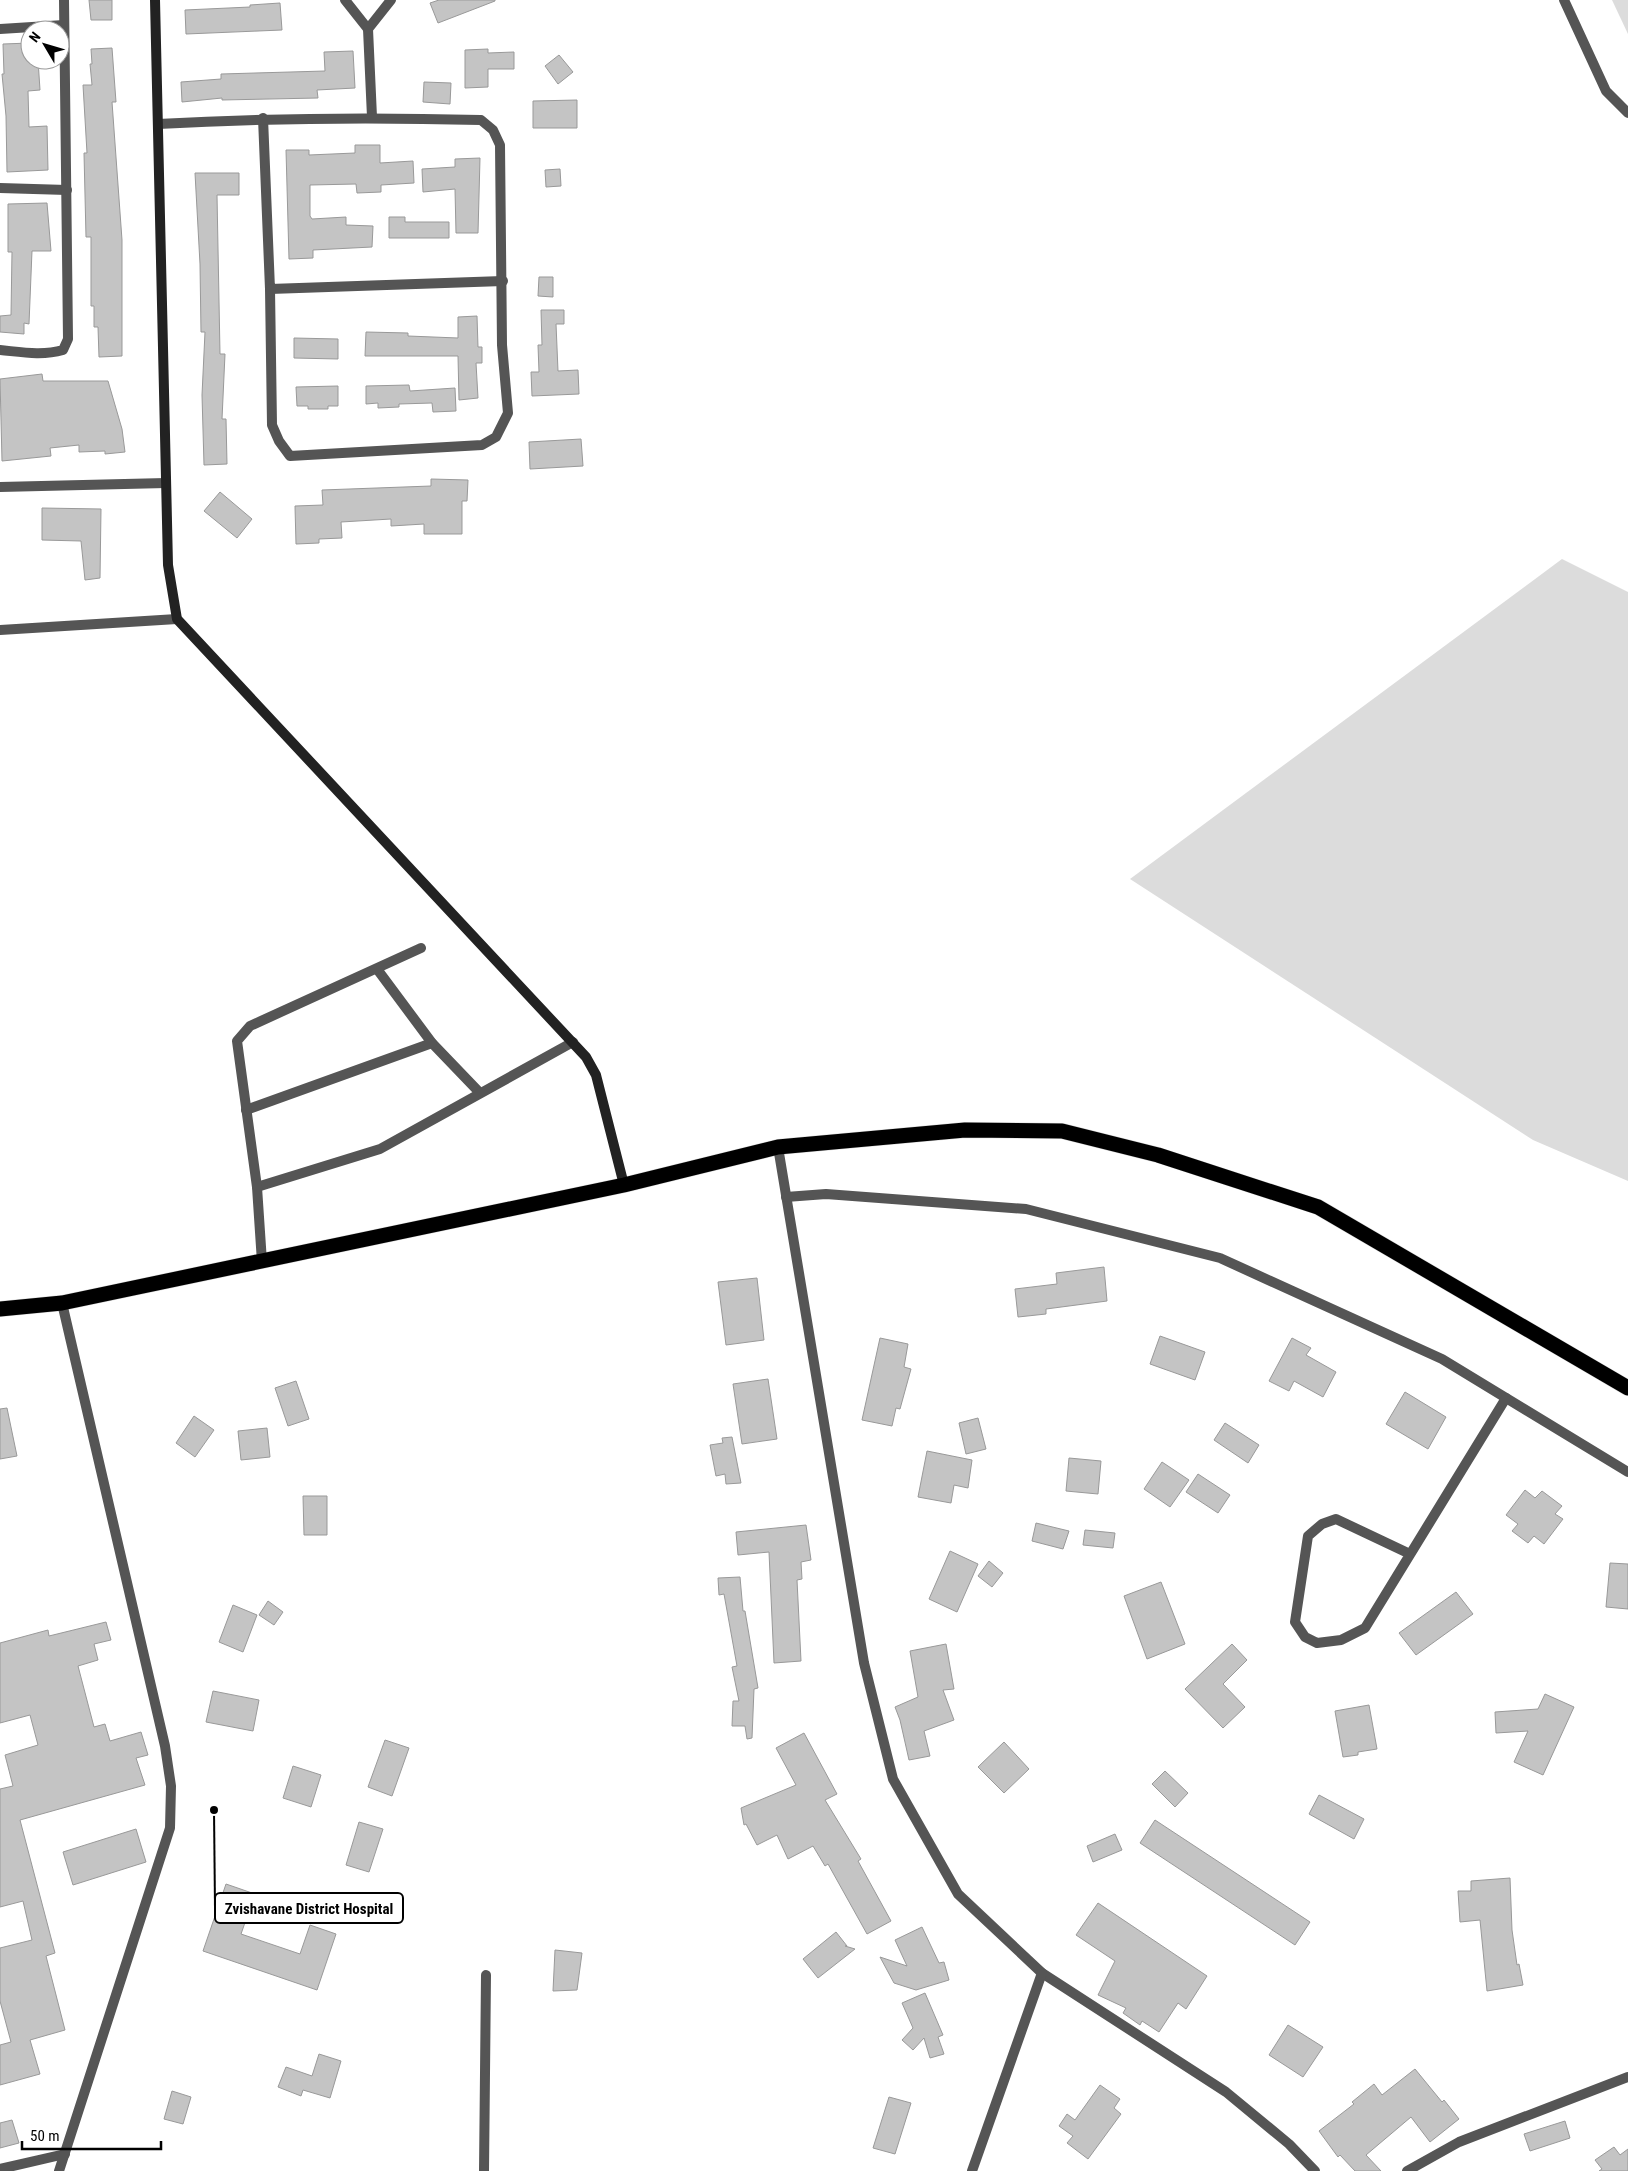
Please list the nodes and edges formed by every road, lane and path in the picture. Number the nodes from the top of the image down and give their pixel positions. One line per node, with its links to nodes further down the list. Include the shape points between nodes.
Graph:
1 (64, 0): 6 (street)
2 (155, 0): 14 (street)
3 (346, 0): 9 (street)
4 (391, 0): 9 (street)
5 (1564, 0): 11 (street, via 1606,91)
6 (64, 20)
7 (20, 28): 8 (street)
8 (0, 29)
9 (368, 29): 12 (street)
10 (65, 70): 16 (street)
11 (1628, 113)
12 (372, 117): 13 (street); 17 (street, via 481,120 493,130 500,145)
13 (264, 118): 14 (street); 18 (street)
14 (158, 124): 20 (street)
15 (0, 188): 16 (street)
16 (67, 190): 19 (street, via 68,339 63,350 53,353)
17 (502, 281): 18 (street); 18 (street, via 502,345 508,414 496,437 482,445 290,456 272,424)
18 (270, 289)
19 (0, 350)
20 (166, 483): 21 (street); 22 (street, via 168,565)
21 (0, 487)
22 (178, 619): 23 (street); 26 (street)
23 (0, 630)
24 (421, 948): 25 (street)
25 (377, 969): 27 (street); 29 (street, via 250,1026 237,1041)
26 (573, 1042): 28 (street); 31 (street, via 596,1075)
27 (432, 1043): 28 (street); 29 (street)
28 (480, 1094): 32 (street, via 380,1149)
29 (246, 1110): 32 (street)
30 (778, 1147): 31 (highway); 33 (street); 37 (highway, via 965,1130 1062,1131 1158,1155 1318,1207)
31 (624, 1185): 34 (highway)
32 (257, 1187): 34 (street)
33 (786, 1197): 38 (street, via 826,1194 1026,1209 1220,1258 1442,1359); 41 (street, via 864,1663 893,1779 958,1894)
34 (262, 1262): 35 (highway)
35 (62, 1303): 36 (highway); 44 (street, via 165,1746 171,1786 170,1828)
36 (0, 1309)
37 (1628, 1388)
38 (1506, 1398): 39 (street); 40 (street)
39 (1628, 1472)
40 (1410, 1554): 40 (street, via 1365,1628 1341,1640 1318,1643 1305,1637 1294,1622 1308,1536 1322,1524 1336,1519)
41 (1042, 1973): 48 (street); 49 (street, via 1226,2092 1289,2144)
42 (486, 1975): 47 (street)
43 (1628, 2077): 50 (street, via 1459,2142)
44 (64, 2154): 45 (street); 46 (street)
45 (0, 2169)
46 (59, 2171)
47 (484, 2171)
48 (972, 2171)
49 (1315, 2171)
50 (1407, 2171)

